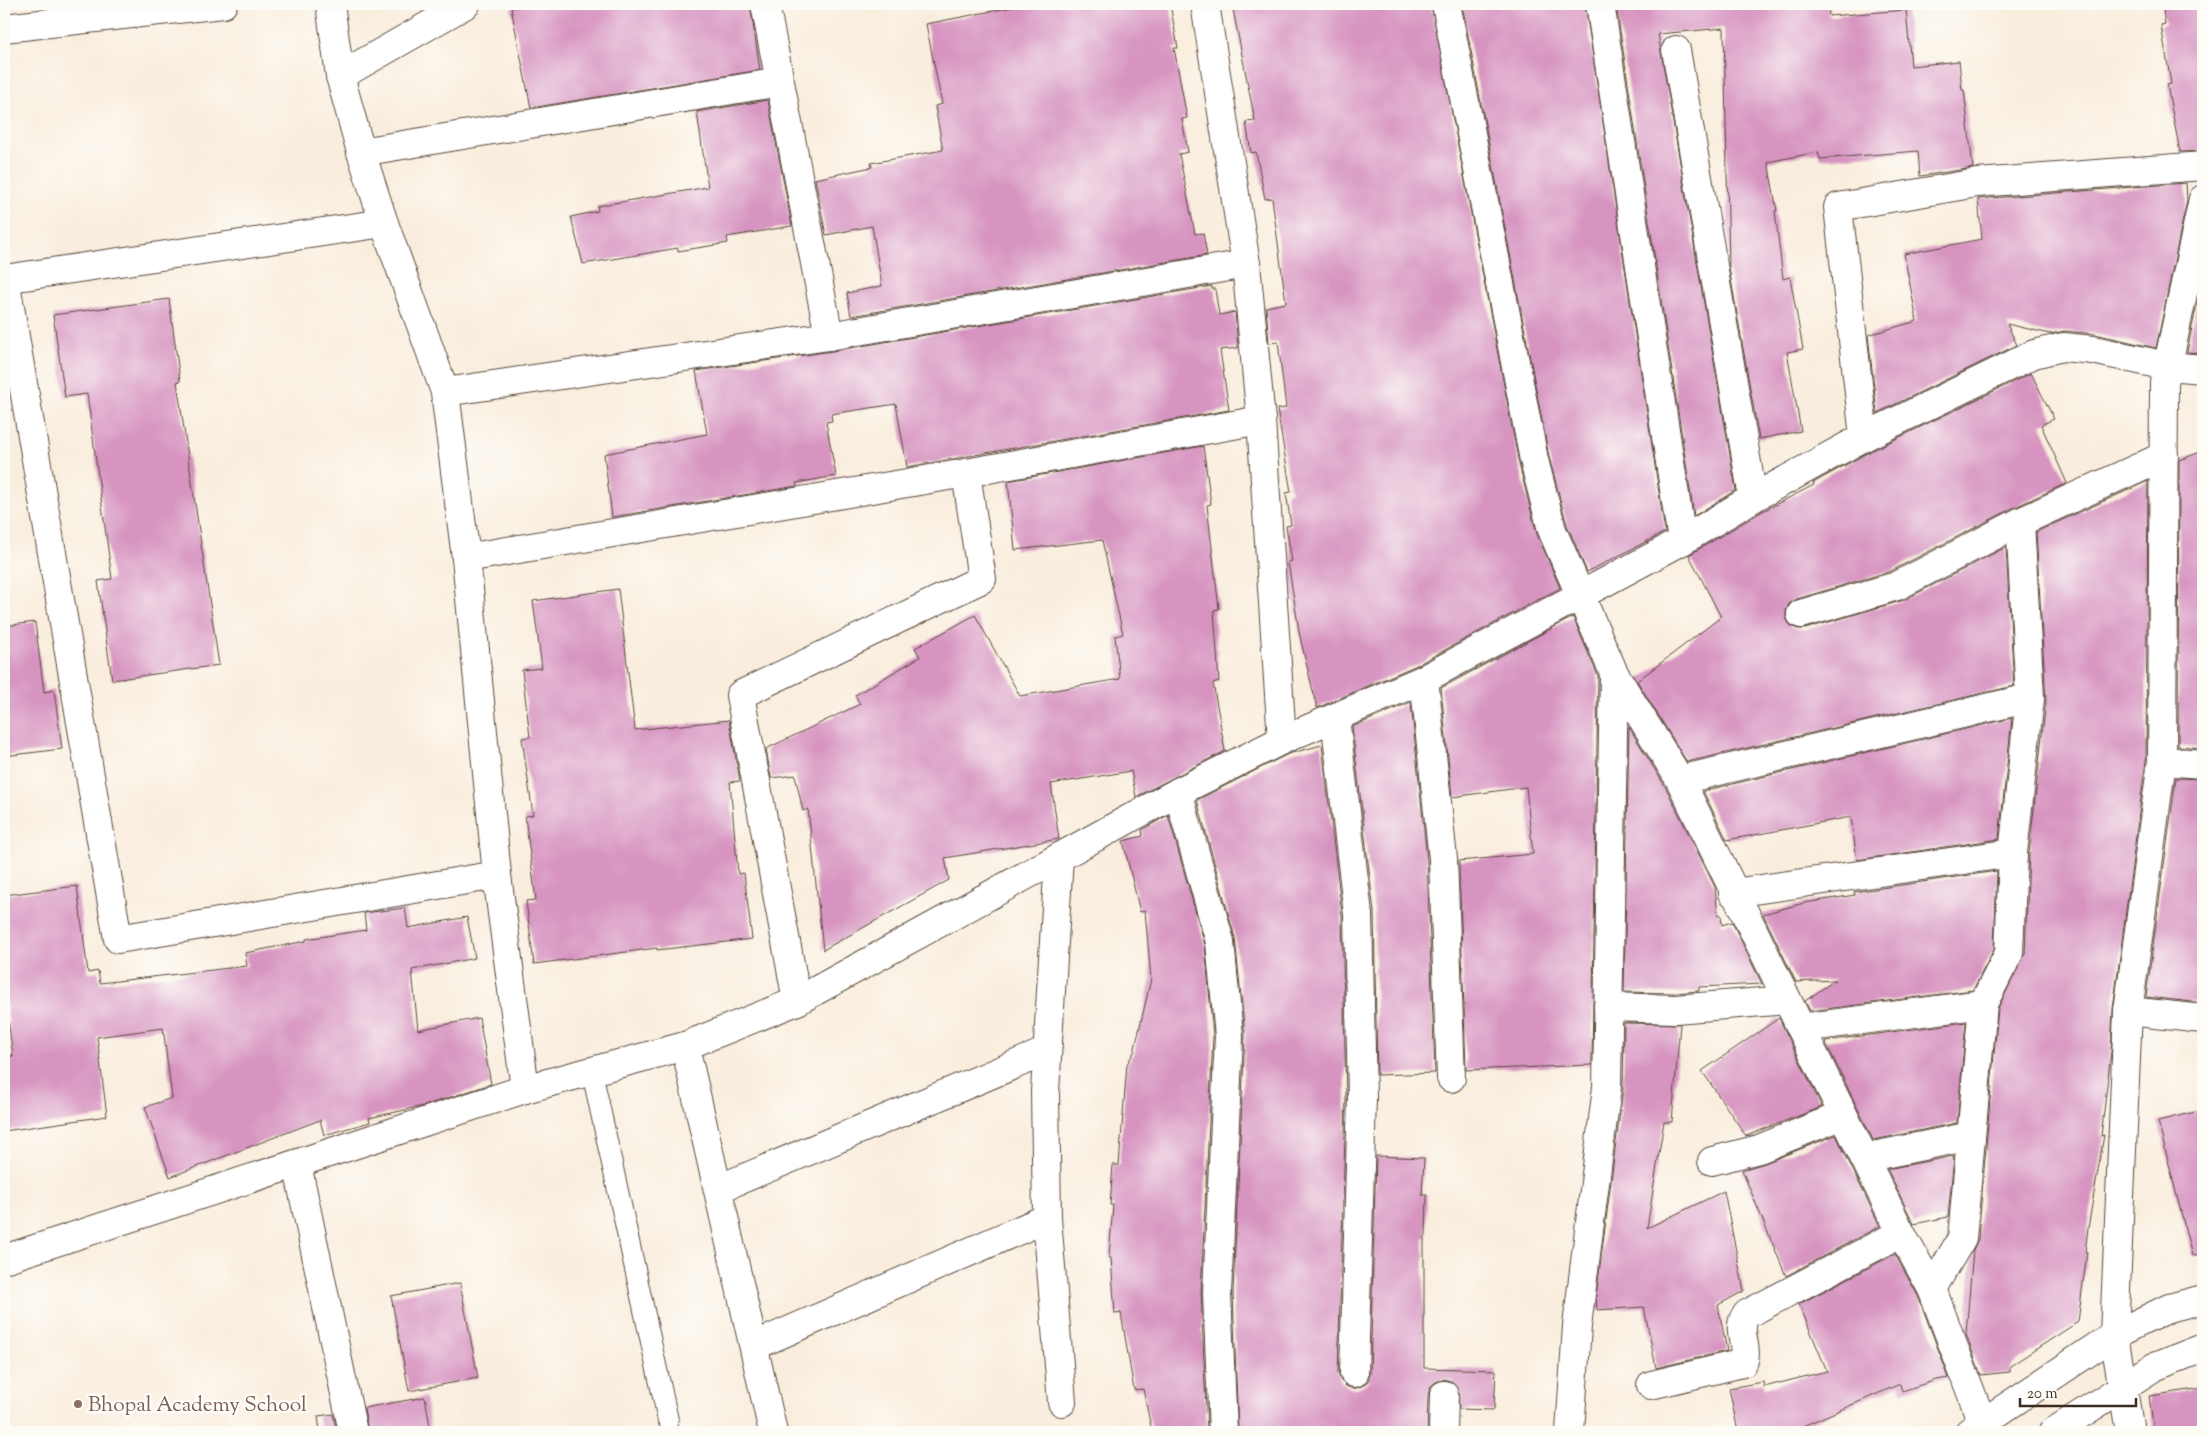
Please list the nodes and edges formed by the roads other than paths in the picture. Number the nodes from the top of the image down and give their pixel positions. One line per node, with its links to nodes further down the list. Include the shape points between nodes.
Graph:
1 (223, 4): 8 (street)
2 (330, 4): 11 (street)
3 (466, 4): 11 (street)
4 (1205, 4): 17 (street)
5 (1446, 4): 31 (street, via 1534,460 1552,530)
6 (1600, 4): 29 (street)
7 (770, 6): 12 (street)
8 (62, 12): 9 (street)
9 (4, 28)
10 (1676, 50): 27 (street)
11 (340, 76): 13 (street)
12 (780, 82): 13 (street); 19 (street)
13 (361, 152): 16 (street)
14 (2203, 166): 24 (street, via 1977,182 1838,208)
15 (2203, 199): 20 (street)
16 (384, 222): 18 (street); 22 (street)
17 (1246, 264): 19 (street); 23 (street)
18 (4, 279): 44 (street, via 118,939)
19 (829, 336): 22 (street)
20 (2167, 366): 21 (street); 24 (street, via 2063,347 2034,354); 25 (street)
21 (2203, 369)
22 (445, 392): 30 (street)
23 (1262, 420): 26 (street); 37 (street)
24 (1864, 438): 27 (street)
25 (2164, 456): 28 (street); 38 (street)
26 (966, 473): 30 (street); 47 (street, via 982,580 740,695)
27 (1753, 498): 29 (street)
28 (2020, 522): 32 (street, via 1897,586); 35 (street)
29 (1682, 541): 31 (street)
30 (466, 558): 44 (street)
31 (1580, 595): 33 (street); 34 (street)
32 (1801, 614)
33 (1614, 673): 40 (street); 49 (street)
34 (1424, 680): 36 (street); 56 (street, via 1443,859)
35 (2030, 698): 40 (street); 42 (street)
36 (1335, 718): 37 (street); 72 (street, via 1358,914 1362,1097)
37 (1282, 740): 41 (street)
38 (2162, 761): 39 (street); 50 (street)
39 (2203, 764)
40 (1680, 780): 45 (street)
41 (1178, 792): 43 (street); 81 (street, via 1220,942 1229,1036 1217,1293)
42 (2013, 853): 45 (street); 48 (street, via 2009,953)
43 (1059, 857): 47 (street); 54 (street)
44 (497, 875): 57 (street)
45 (1733, 893): 46 (street)
46 (1787, 1000): 49 (street, via 1675,1009); 52 (street)
47 (797, 1001): 53 (street)
48 (1983, 1004): 52 (street); 59 (street)
49 (1608, 1007): 83 (street, via 1607,1087 1577,1326)
50 (2128, 1011): 51 (street); 69 (street)
51 (2203, 1019)
52 (1801, 1028): 58 (street)
53 (685, 1046): 55 (street); 63 (street)
54 (1047, 1051): 63 (street); 64 (street)
55 (592, 1072): 57 (street); 77 (lane)
56 (1450, 1078)
57 (525, 1089): 62 (street)
58 (1844, 1114): 60 (street); 61 (street, via 1760,1149)
59 (1970, 1136): 60 (street); 67 (street, via 1962,1238)
60 (1864, 1158): 65 (street)
61 (1712, 1161)
62 (297, 1164): 66 (street); 79 (street)
63 (718, 1189): 70 (street)
64 (1047, 1218): 70 (street); 76 (street)
65 (1901, 1233): 67 (street); 73 (street, via 1747,1314 1742,1325 1743,1363)
66 (4, 1260)
67 (1932, 1288): 78 (street)
68 (2203, 1300): 69 (street, via 2169,1308)
69 (2114, 1335): 74 (street); 78 (street)
70 (754, 1346): 80 (street)
71 (2203, 1348): 74 (street, via 2154,1367)
72 (1354, 1373)
73 (1650, 1385)
74 (2123, 1387): 84 (street); 85 (street)
75 (1444, 1395): 82 (street)
76 (1062, 1402)
77 (668, 1420)
78 (1975, 1427)
79 (353, 1432)
80 (774, 1432)
81 (1223, 1432)
82 (1443, 1432)
83 (1570, 1432)
84 (2053, 1432)
85 (2130, 1432)

